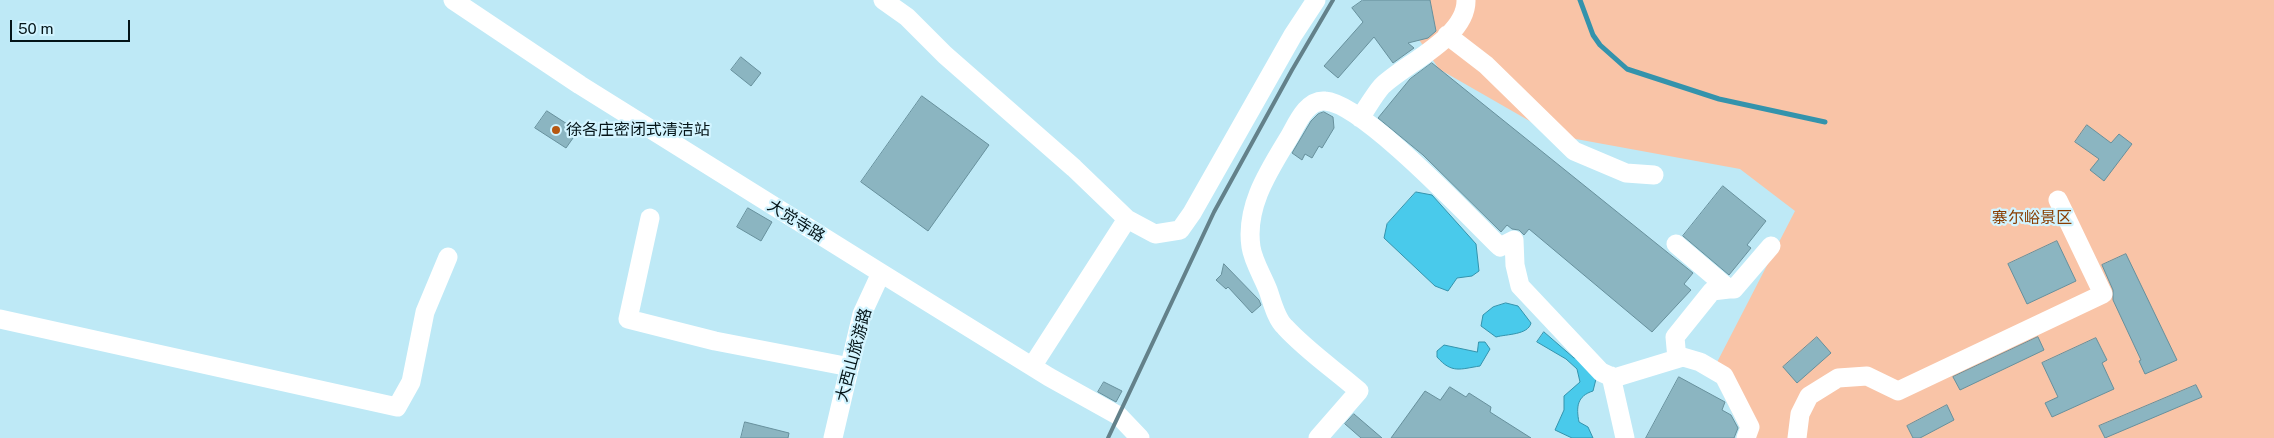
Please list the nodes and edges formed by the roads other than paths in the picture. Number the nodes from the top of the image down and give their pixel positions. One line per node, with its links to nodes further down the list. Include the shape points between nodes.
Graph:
1 (453, 0): 14 (street, 大觉寺路, via 580,85)
2 (883, 0): 10 (street, via 907,17)
3 (1316, 0): 10 (street, via 1180,230 1155,234)
4 (1466, 0): 5 (street, via 1466,8 1456,28)
5 (1447, 35): 6 (street, via 1382,87); 7 (street, via 1486,65 1574,151 1626,173)
6 (1360, 118): 20 (street, via 1425,170 1438,187 1500,247 1514,240 1520,286 1601,372); 23 (street, via 1344,106 1324,100 1314,103 1306,110 1280,152 1253,204 1251,249 1283,326 1359,391)
7 (1654, 175)
8 (2058, 200): 26 (street, via 2103,294 1898,391 1867,376 1838,378 1809,396 1800,414)
9 (650, 218): 19 (street, via 628,319 715,341)
10 (1127, 219): 18 (street)
11 (1676, 244): 15 (street)
12 (1771, 246): 15 (street, via 1734,289)
13 (448, 258): 16 (street, via 425,312 402,412)
14 (881, 274): 18 (street, 大觉寺路); 19 (street, 大西山旅游路, via 862,314)
15 (1729, 289): 17 (street, via 1712,291 1675,337)
16 (0, 319)
17 (1677, 359): 20 (street, via 1614,378); 25 (street, via 1684,357 1700,362 1724,376 1750,427)
18 (1033, 365): 22 (street, 大觉寺路, via 1119,416)
19 (850, 367): 21 (street, 大西山旅游路)
20 (1611, 376): 24 (street)
21 (833, 438)
22 (1140, 438)
23 (1318, 438)
24 (1626, 438)
25 (1746, 438)
26 (1797, 438)

